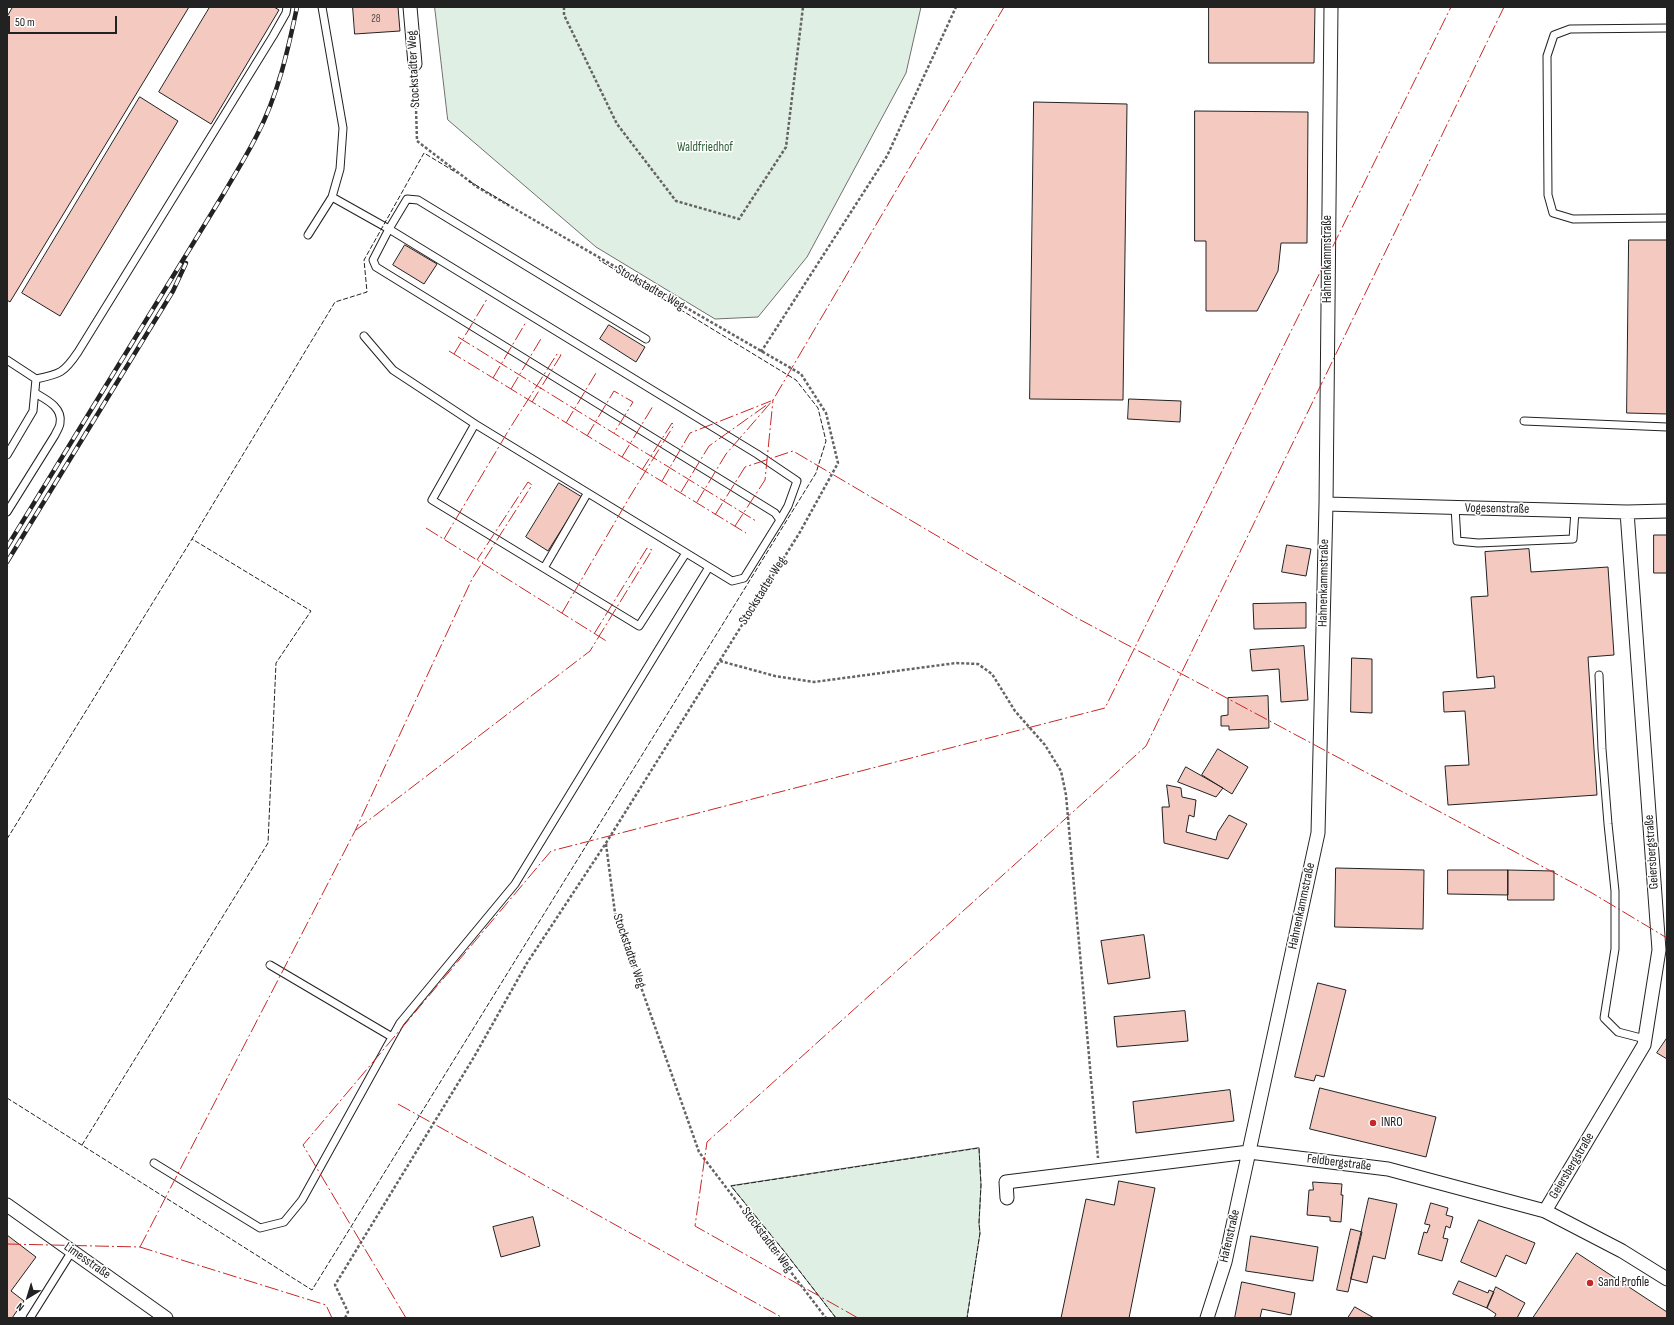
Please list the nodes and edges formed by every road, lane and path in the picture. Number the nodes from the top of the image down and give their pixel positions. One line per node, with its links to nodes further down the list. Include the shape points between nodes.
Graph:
1 (287, 7): 18 (lane, via 273,36 78,352 67,368 55,375)
2 (322, 7): 10 (lane, via 343,128 340,169)
3 (410, 7): 9 (street, Stockstadter Weg)
4 (564, 7): 5 (path, via 564,15 617,124 676,201 739,219 786,147)
5 (803, 7)
6 (956, 7): 16 (path, via 888,156)
7 (1331, 7): 25 (street, Hahnenkammstraße)
8 (1667, 28): 11 (lane, via 1570,29 1554,35 1547,56 1547,71 1548,195 1553,213 1573,219)
9 (415, 64): 16 (path, Stockstadter Weg, via 417,141 477,188)
10 (332, 196): 12 (lane); 13 (lane)
11 (1667, 218)
12 (390, 230): 15 (lane, via 407,200 418,200); 31 (lane, via 373,260 376,267 775,513); 31 (lane, via 797,481)
13 (308, 235)
14 (364, 336): 21 (lane, via 393,370)
15 (646, 339)
16 (761, 352): 35 (path, Stockstadter Weg, via 801,374 826,413 838,463 800,532)
17 (7, 360): 18 (lane)
18 (36, 379): 19 (lane)
19 (35, 392): 23 (lane, via 33,411); 29 (lane, via 59,411 60,423)
20 (1524, 420): 22 (lane)
21 (476, 424): 24 (lane); 34 (lane, via 432,500)
22 (1667, 427)
23 (7, 455)
24 (588, 494): 32 (lane); 34 (lane)
25 (1326, 504): 26 (street, Vogesenstraße); 41 (street, Hahnenkammstraße, via 1318,833)
26 (1454, 508): 27 (street, Vogesenstraße); 27 (lane, via 1457,541 1478,543 1573,539)
27 (1575, 511): 30 (street, Vogesenstraße)
28 (1667, 511): 30 (street, Vogesenstraße)
29 (7, 512)
30 (1627, 512): 40 (street, Geiersbergstraße, via 1659,950)
31 (780, 520): 33 (lane, via 744,578 732,581)
32 (686, 553): 33 (lane); 34 (lane, via 639,626)
33 (709, 567): 39 (lane, via 515,884 400,1023)
34 (544, 568)
35 (720, 661): 37 (path, Stockstadter Weg); 43 (path, via 775,676 814,682 948,664 978,664 992,674 1015,711 1045,745 1061,771 1066,795)
36 (1599, 675): 40 (lane, via 1602,749 1615,891 1615,949 1604,1018 1618,1032)
37 (606, 843): 51 (path, via 528,963 474,1057 335,1285 348,1312); 52 (path, Stockstadter Weg, via 615,913 699,1152)
38 (270, 965): 39 (lane)
39 (392, 1037): 42 (lane, via 302,1200 284,1222 260,1228)
40 (1646, 1039): 46 (street, Geiersbergstraße)
41 (1249, 1152): 43 (street, Feldbergstraße); 46 (street, Feldbergstraße, via 1388,1170); 53 (street, Hafenstraße, via 1225,1262)
42 (154, 1163)
43 (1099, 1170): 44 (street, Feldbergstraße, via 1006,1182)
44 (1007, 1198)
45 (7, 1205): 47 (street, Limesstraße)
46 (1545, 1211): 48 (street, Feldbergstraße, via 1622,1251)
47 (72, 1251): 49 (lane); 50 (street, Limesstraße)
48 (1667, 1279)
49 (30, 1318)
50 (166, 1318)
51 (345, 1318)
52 (826, 1318)
53 (1207, 1318)

